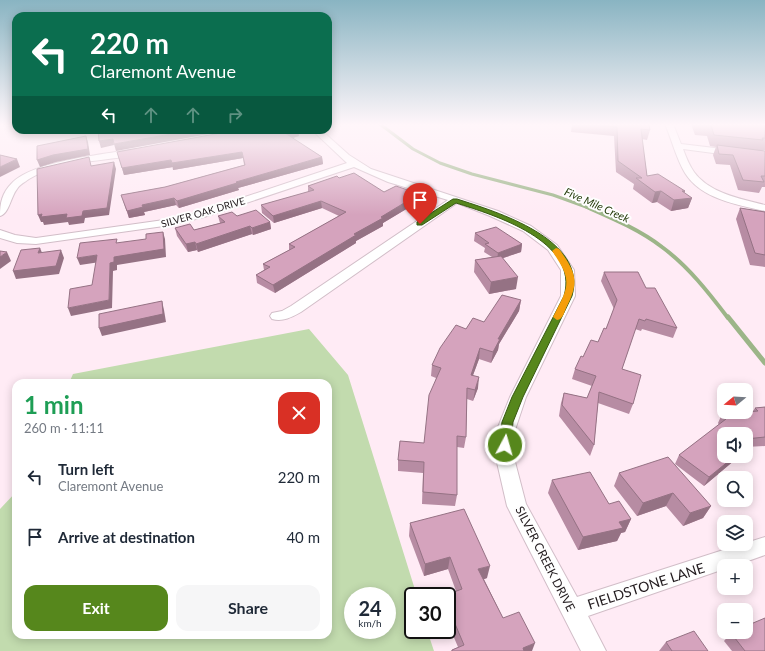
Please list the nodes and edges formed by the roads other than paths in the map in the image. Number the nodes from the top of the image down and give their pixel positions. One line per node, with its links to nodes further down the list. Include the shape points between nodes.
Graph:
1 (123, 154): 9 (street, via 56,166 32,174 12,189)
2 (340, 154): 6 (street, SILVER CREEK DRIVE)
3 (683, 154): 8 (street, via 690,172 704,186 726,197)
4 (745, 154): 5 (street)
5 (765, 157)
6 (354, 164): 7 (street, SILVER CREEK DRIVE, via 391,180); 10 (street, SILVER OAK DRIVE, via 200,215 147,227 36,241 6,237)
7 (455, 200): 11 (street, via 296,309); 13 (street, SILVER CREEK DRIVE, via 499,215 529,229 555,249 568,268 571,286 568,296 508,422 505,433 505,458 517,506)
8 (765, 208)
9 (0, 213)
10 (0, 233)
11 (277, 316)
12 (765, 546): 13 (street, FIELDSTONE LANE)
13 (572, 610): 14 (street, SILVER CREEK DRIVE)
14 (594, 651)

